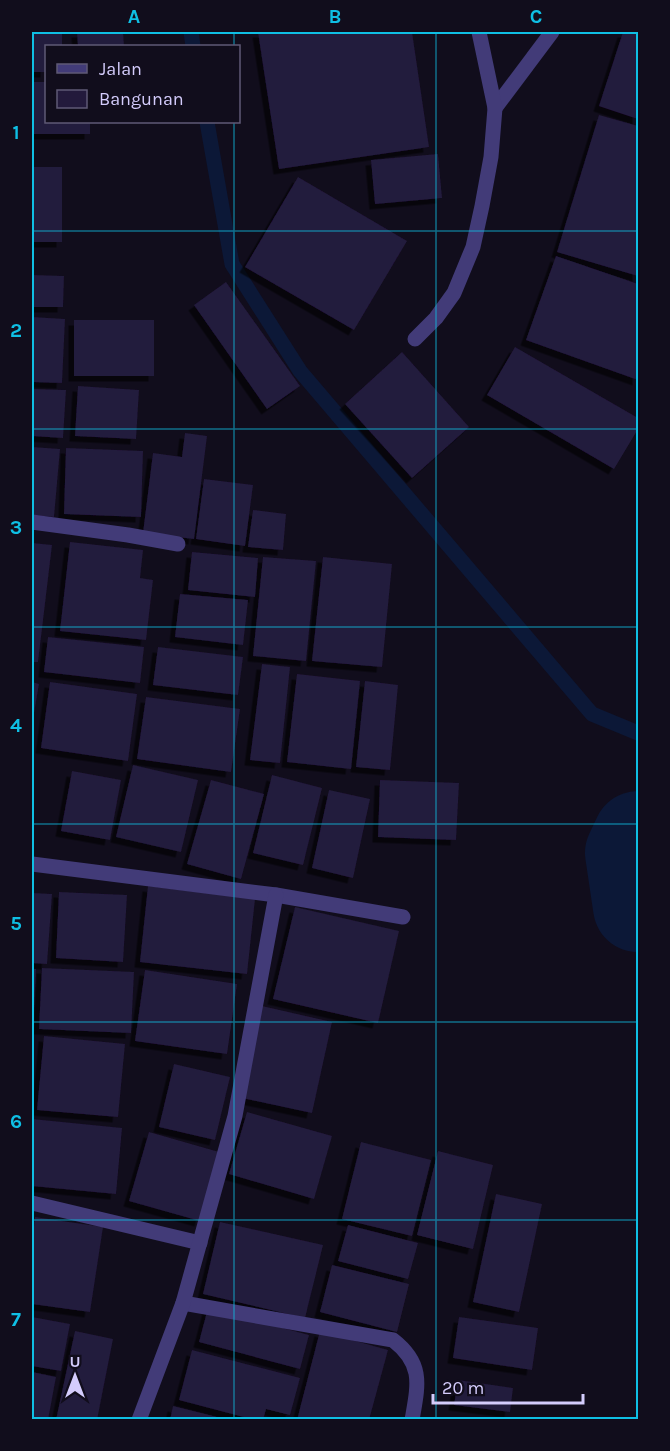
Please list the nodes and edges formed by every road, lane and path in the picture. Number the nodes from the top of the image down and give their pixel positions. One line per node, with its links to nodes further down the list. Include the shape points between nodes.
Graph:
1 (479, 32): 3 (street)
2 (552, 32): 3 (street)
3 (495, 108): 4 (street, via 492,157 472,247 454,293)
4 (415, 339)
5 (32, 522): 6 (street)
6 (178, 544)
7 (32, 864): 8 (street)
8 (276, 895): 9 (street); 11 (street, via 235,1116)
9 (403, 917)
10 (32, 1203): 11 (street)
11 (200, 1243): 12 (street)
12 (183, 1303): 13 (street); 14 (street, via 393,1340 410,1357 416,1372)
13 (139, 1419)
14 (412, 1419)

